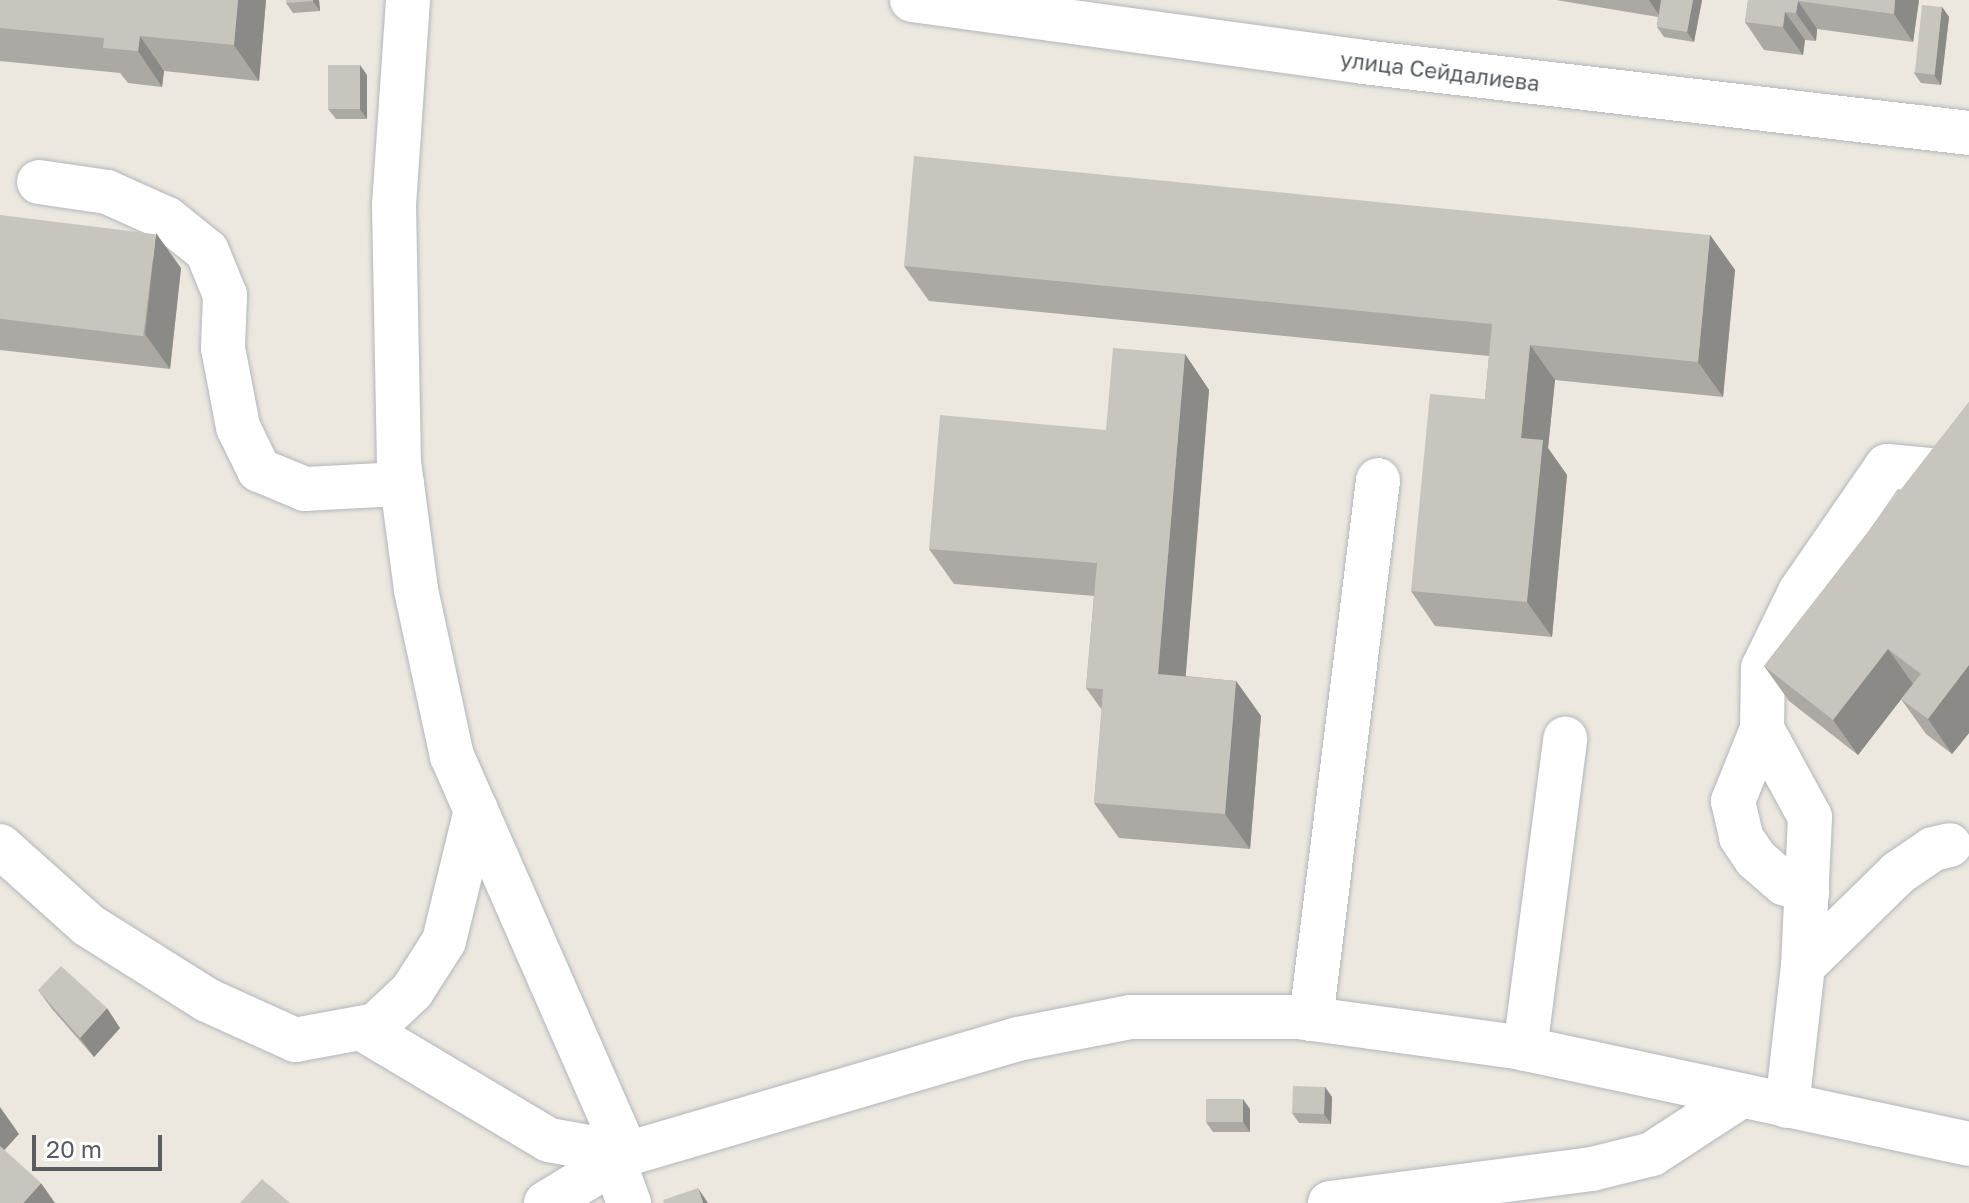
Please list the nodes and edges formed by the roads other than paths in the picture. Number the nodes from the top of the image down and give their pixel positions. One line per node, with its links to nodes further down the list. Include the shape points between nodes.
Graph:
1 (408, 0): 7 (street, via 394,205)
2 (912, 0): 3 (street, улица Сейдалиева, via 1363,62)
3 (1969, 133)
4 (39, 182): 7 (street, via 107,192 167,219 207,251 225,295 223,348 238,427 259,470 305,489)
5 (1940, 471): 8 (street, via 1887,466 1800,592 1763,668)
6 (1378, 480): 15 (street)
7 (402, 484): 10 (street, via 416,590 452,756)
8 (1762, 729): 13 (street, via 1810,817); 13 (street, via 1733,801 1741,837 1756,859 1784,883)
9 (1565, 739): 17 (street)
10 (476, 810): 16 (street, via 444,941 412,991 376,1025); 21 (street)
11 (1950, 845): 14 (street, via 1933,849 1898,873)
12 (0, 846): 16 (street, via 88,925 207,1000 295,1040)
13 (1807, 892): 14 (street)
14 (1803, 966): 19 (street)
15 (1311, 1019): 17 (street); 21 (street, via 1130,1017 1018,1039)
16 (361, 1028): 21 (street, via 549,1140)
17 (1525, 1049): 18 (street)
18 (1741, 1096): 19 (street); 24 (street, via 1652,1154 1592,1169)
19 (1787, 1106): 20 (street)
20 (1969, 1144)
21 (621, 1158): 22 (street); 23 (street)
22 (546, 1203)
23 (629, 1203)
24 (1330, 1203)

